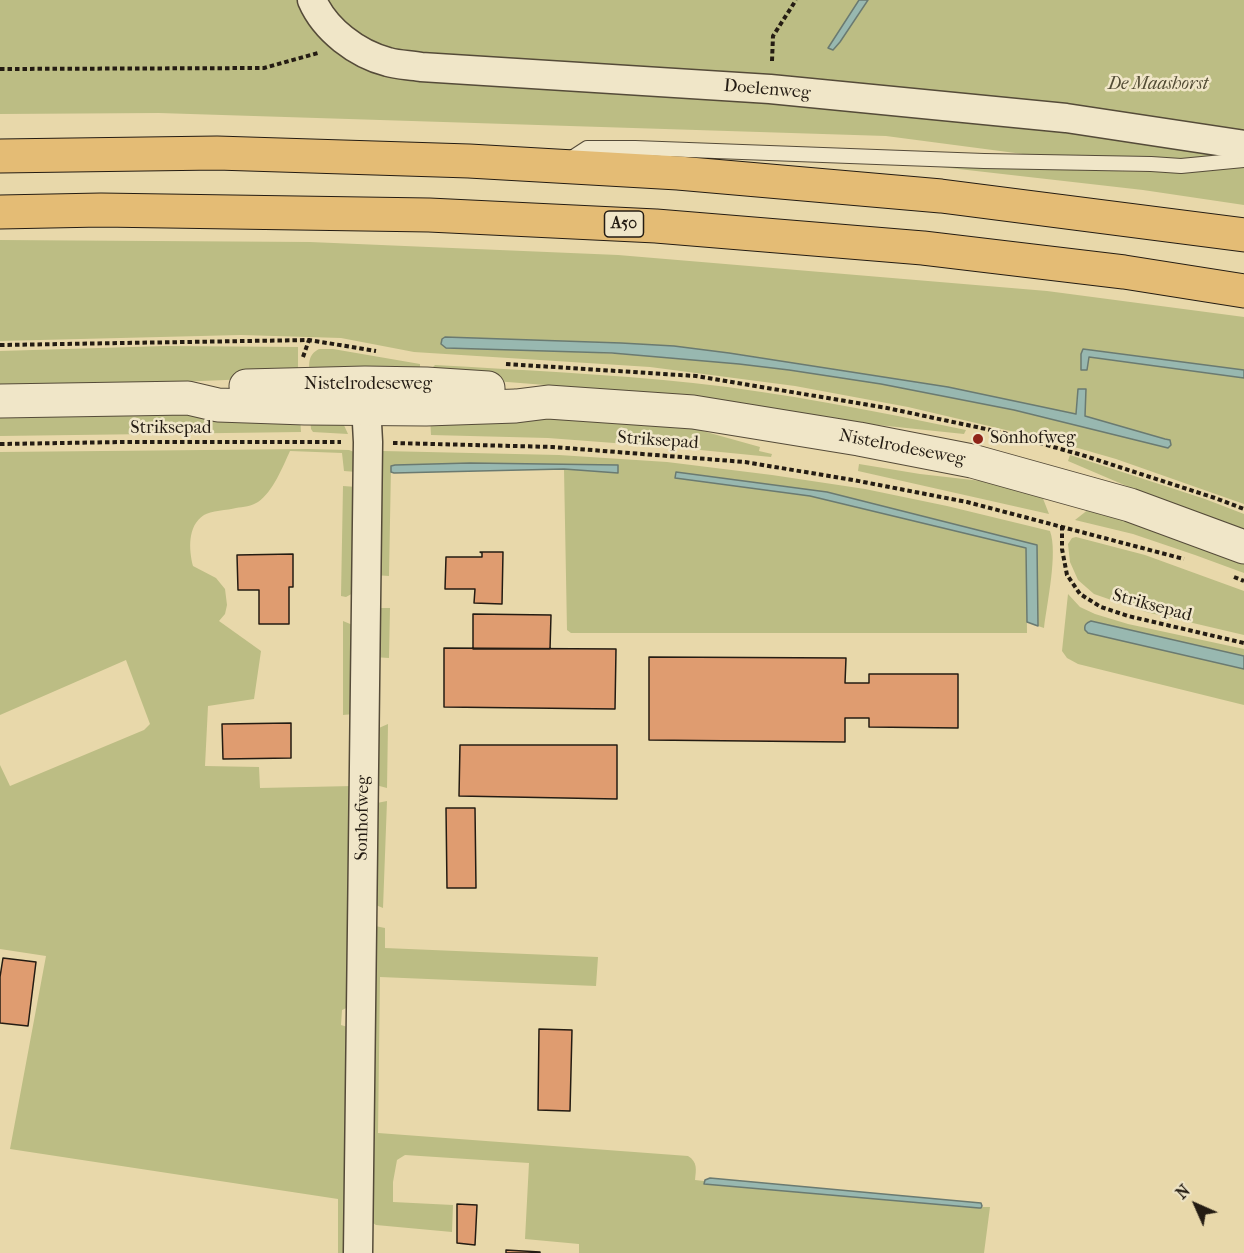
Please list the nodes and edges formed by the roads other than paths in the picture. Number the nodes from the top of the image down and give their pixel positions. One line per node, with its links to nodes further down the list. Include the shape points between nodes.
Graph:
1 (312, 0): 2 (street, Doelenweg, via 331,28 350,44 388,62 770,89 1066,118)
2 (1244, 145)
3 (0, 156): 5 (highway, via 217,153)
4 (1244, 160): 5 (lane, via 1181,166 587,148)
5 (560, 166): 7 (highway, via 941,196)
6 (0, 212): 8 (highway, A50, via 418,215 656,226 923,248)
7 (1244, 235)
8 (1244, 291)
9 (366, 396): 10 (street, Nistelrodeseweg, via 220,387 188,398); 11 (street, Nistelrodeseweg, via 426,384 514,390 548,402 693,412 859,439 972,461 1130,505); 12 (street, Sonhofweg)
10 (0, 401)
11 (1244, 547)
12 (358, 1253)

